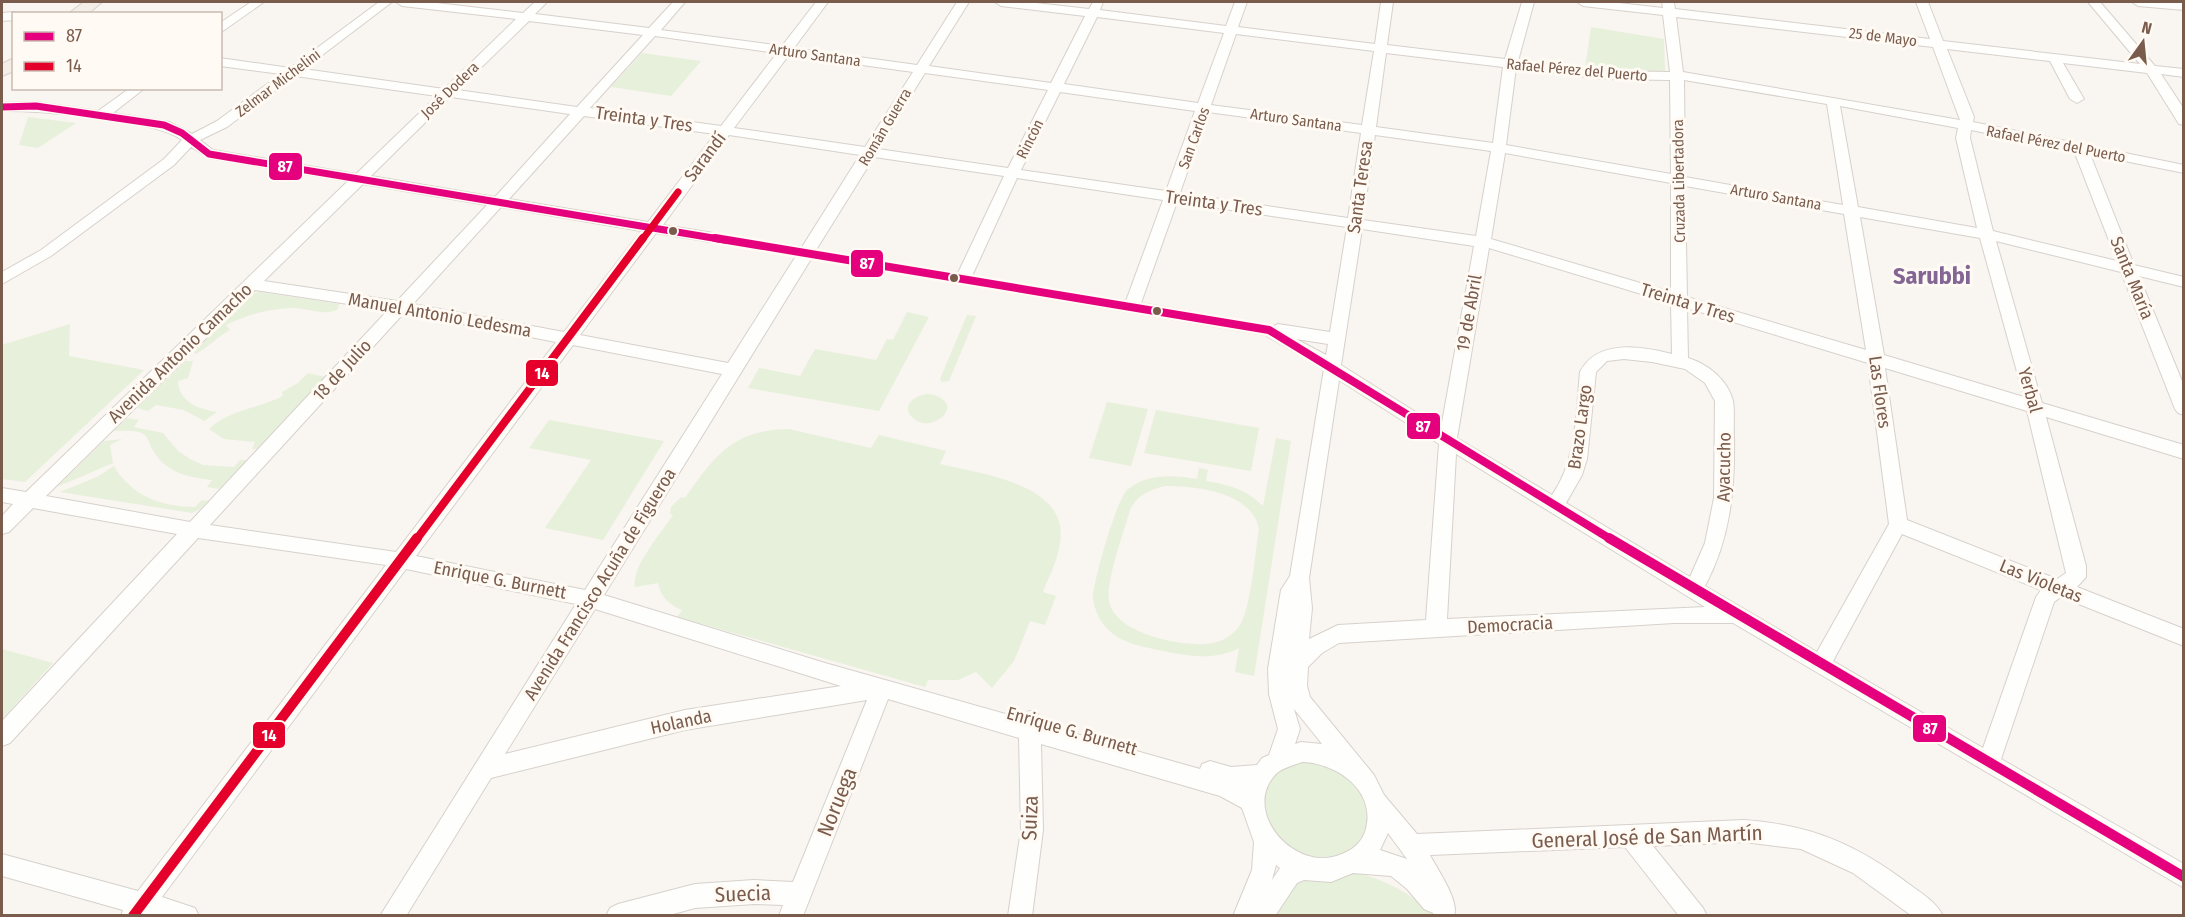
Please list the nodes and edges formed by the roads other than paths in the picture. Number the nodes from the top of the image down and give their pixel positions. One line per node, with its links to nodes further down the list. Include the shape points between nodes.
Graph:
1 (94, 2): 22 (main road)
2 (106, 2): 23 (main road)
3 (258, 2): 25 (street)
4 (386, 2): 36 (street, Zelmar Michelini)
5 (402, 2): 24 (street, Arturo Santana)
6 (541, 2): 24 (street, José Dodera)
7 (679, 2): 27 (street, 18 de Julio)
8 (822, 2): 30 (street, Sarandí)
9 (963, 2): 34 (street, Román Guerra)
10 (1001, 2): 20 (street, Rafael Pérez del Puerto)
11 (1241, 2): 26 (street, San Carlos)
12 (1387, 2): 29 (street, Santa Teresa)
13 (1528, 2): 33 (street, 19 de Abril)
14 (1583, 2): 21 (street, 25 de Mayo)
15 (1922, 2): 28 (street, Yerbal)
16 (2094, 2): 35 (street)
17 (2138, 2): 19 (street)
18 (2174, 2): 19 (street)
19 (2184, 4)
20 (1096, 7): 26 (street, Rafael Pérez del Puerto); 39 (street, Rincón)
21 (1669, 7): 28 (street, 25 de Mayo); 38 (street, Cruzada Libertadora)
22 (79, 12)
23 (91, 12)
24 (526, 17): 27 (street, Arturo Santana); 41 (street, José Dodera)
25 (222, 28)
26 (1232, 30): 29 (street, Rafael Pérez del Puerto); 45 (street, San Carlos)
27 (651, 32): 30 (street, Arturo Santana); 46 (street, 18 de Julio)
28 (1939, 43): 31 (street, 25 de Mayo); 49 (street, Yerbal, via 1967,117)
29 (1379, 47): 33 (street, Rafael Pérez del Puerto); 50 (street, Santa Teresa)
30 (783, 51): 34 (street, Arturo Santana); 51 (street, Sarandí)
31 (2054, 57): 35 (street, 25 de Mayo); 42 (street)
32 (222, 62): 36 (street, Treinta y Tres)
33 (1510, 64): 38 (street, Rafael Pérez del Puerto, via 1620,76); 53 (street, 19 de Abril)
34 (920, 70): 39 (street, Arturo Santana); 55 (street, Román Guerra)
35 (2152, 70): 37 (street, 25 de Mayo); 48 (street)
36 (294, 71): 41 (street, Treinta y Tres); 52 (street, Zelmar Michelini, via 222,124)
37 (2184, 74)
38 (1677, 76): 43 (street, Rafael Pérez del Puerto); 61 (street, Cruzada Libertadora)
39 (1056, 88): 45 (street, Arturo Santana); 59 (street, Rincón)
40 (136, 90): 47 (street)
41 (449, 92): 46 (street, Treinta y Tres); 60 (street, José Dodera)
42 (2077, 99)
43 (1833, 102): 49 (street, Rafael Pérez del Puerto); 64 (street, Las Flores)
44 (2, 107): 47 (street, via 36,106)
45 (1205, 108): 50 (street, Arturo Santana); 62 (street, San Carlos)
46 (581, 111): 51 (street, Treinta y Tres); 63 (street, 18 de Julio)
47 (102, 115): 52 (street, via 164,125)
48 (2184, 121)
49 (1965, 125): 54 (street, Rafael Pérez del Puerto); 67 (street, Yerbal, via 1963,138)
50 (1368, 130): 53 (street, Arturo Santana); 65 (street, Santa Teresa)
51 (725, 131): 55 (street, Treinta y Tres); 66 (street, Sarandí)
52 (190, 140): 56 (street); 57 (street, Zelmar Michelini)
53 (1499, 148): 61 (street, Arturo Santana); 68 (street, 19 de Abril)
54 (2080, 148): 58 (street, Rafael Pérez del Puerto); 70 (street, Santa María)
55 (869, 153): 59 (street, Treinta y Tres); 69 (street, Román Guerra)
56 (209, 154): 57 (street, Zelmar Michelini); 60 (street)
57 (170, 162): 71 (street, Zelmar Michelini, via 46,253)
58 (2184, 169)
59 (1012, 174): 62 (street, Treinta y Tres); 72 (street, Rincón)
60 (359, 179): 63 (street); 74 (street, Avenida Antonio Camacho)
61 (1680, 180): 64 (street, Arturo Santana); 75 (street, Cruzada Libertadora)
62 (1172, 197): 65 (street, Treinta y Tres); 77 (street, San Carlos)
63 (499, 201): 66 (street); 76 (street, 18 de Julio)
64 (1850, 210): 67 (street, Arturo Santana); 81 (street, Las Flores)
65 (1355, 224): 68 (street, Treinta y Tres); 80 (street, Santa Teresa)
66 (652, 227): 69 (street); 79 (street, Sarandí)
67 (1986, 234): 70 (street, Arturo Santana); 87 (street, Yerbal)
68 (1481, 243): 75 (street, Treinta y Tres); 89 (street, 19 de Abril)
69 (807, 253): 72 (street); 84 (street, Avenida Francisco Acuña de Figueroa)
70 (2128, 267): 73 (street, Arturo Santana); 88 (street, Santa María)
71 (2, 279)
72 (963, 279): 77 (street)
73 (2184, 282)
74 (251, 284): 76 (street, Manuel Antonio Ledesma); 92 (street, Avenida Antonio Camacho)
75 (1680, 300): 81 (street, Treinta y Tres); 82 (street, Cruzada Libertadora)
76 (401, 307): 79 (street, Manuel Antonio Ledesma); 96 (street, 18 de Julio)
77 (1132, 307): 78 (street)
78 (1263, 329): 80 (street); 83 (street)
79 (569, 338): 84 (street, Manuel Antonio Ledesma); 97 (street, Sarandí)
80 (1335, 339): 83 (street, Santa Teresa)
81 (1876, 360): 87 (street, Treinta y Tres); 94 (street, Las Flores)
82 (1680, 361): 93 (street, Brazo Largo, via 1623,354 1604,356 1592,364 1575,474); 99 (street, Ayacucho, via 1710,378 1724,401 1725,505 1702,575)
83 (1331, 369): 85 (street); 86 (street, Santa Teresa)
84 (734, 370): 101 (street, Avenida Francisco Acuña de Figueroa)
85 (1370, 393): 86 (street, via 1345,390); 89 (street)
86 (1326, 402): 98 (street, Santa Teresa)
87 (2035, 407): 90 (street, Treinta y Tres); 100 (street, Yerbal, via 2076,566 2076,577)
88 (2184, 409)
89 (1448, 441): 93 (street); 104 (street, 19 de Abril)
90 (2184, 452)
91 (2, 495): 92 (street, Enrique G. Burnett)
92 (30, 499): 95 (street, Avenida Antonio Camacho); 96 (street, Enrique G. Burnett)
93 (1555, 504): 99 (street)
94 (1898, 524): 100 (street, Las Violetas); 106 (street)
95 (2, 527)
96 (195, 530): 97 (street, Enrique G. Burnett); 112 (street, 18 de Julio)
97 (402, 561): 101 (street, Enrique G. Burnett); 128 (street, Sarandí)
98 (1299, 578): 107 (street, via 1303,591); 113 (street, via 1290,590 1278,669 1280,694 1289,720)
99 (1686, 585): 102 (street); 103 (street)
100 (2059, 588): 105 (street, Las Violetas); 114 (street, Yerbal, via 2046,597)
101 (591, 599): 108 (street, Enrique G. Burnett); 115 (street, Avenida Francisco Acuña de Figueroa)
102 (1674, 615): 103 (street, Democracia); 104 (street, Democracia)
103 (1736, 615): 106 (street)
104 (1436, 629): 107 (street, Democracia, via 1338,634 1307,650)
105 (2184, 638)
106 (1821, 664): 114 (street)
107 (1296, 667): 117 (street, via 1301,701)
108 (825, 672): 109 (street, Enrique G. Burnett); 110 (street, via 830,682)
109 (882, 688): 110 (street, Holanda); 111 (street, Enrique G. Burnett); 127 (street, Noruega)
110 (819, 699): 115 (street, Holanda, via 685,720)
111 (1030, 726): 116 (street, Enrique G. Burnett, via 1231,777); 118 (street, Enrique G. Burnett, via 1225,787); 133 (street, Suiza, via 1032,830)
112 (2, 736)
113 (1280, 759): 116 (street); 117 (street, via 1301,752 1324,754 1346,764)
114 (1989, 764): 126 (street)
115 (483, 770): 131 (street, Avenida Francisco Acuña de Figueroa)
116 (1261, 775): 118 (street)
117 (1364, 780): 119 (street)
118 (1252, 801): 121 (street, via 1256,824)
119 (1376, 802): 122 (street); 123 (street, via 1376,836)
120 (1630, 835): 122 (street, General José de San Martín); 136 (street); 137 (street, General José de San Martín, via 1744,831 1782,834 1819,844 1858,864 1895,886)
121 (1266, 841): 125 (street, via 1278,855); 134 (street, via 1264,870)
122 (1412, 845): 129 (street)
123 (1354, 862): 125 (street, via 1331,870); 129 (street, via 1378,861 1398,866)
124 (2, 865): 128 (street)
125 (1305, 868): 135 (street, via 1289,875)
126 (2184, 877)
127 (795, 905): 132 (street, Suecia, via 754,892 695,896)
128 (138, 909): 130 (street)
129 (1446, 913)
130 (187, 915)
131 (392, 915)
132 (618, 915)
133 (1020, 915)
134 (1245, 915)
135 (1261, 915)
136 (1695, 915)
137 (1931, 915)

